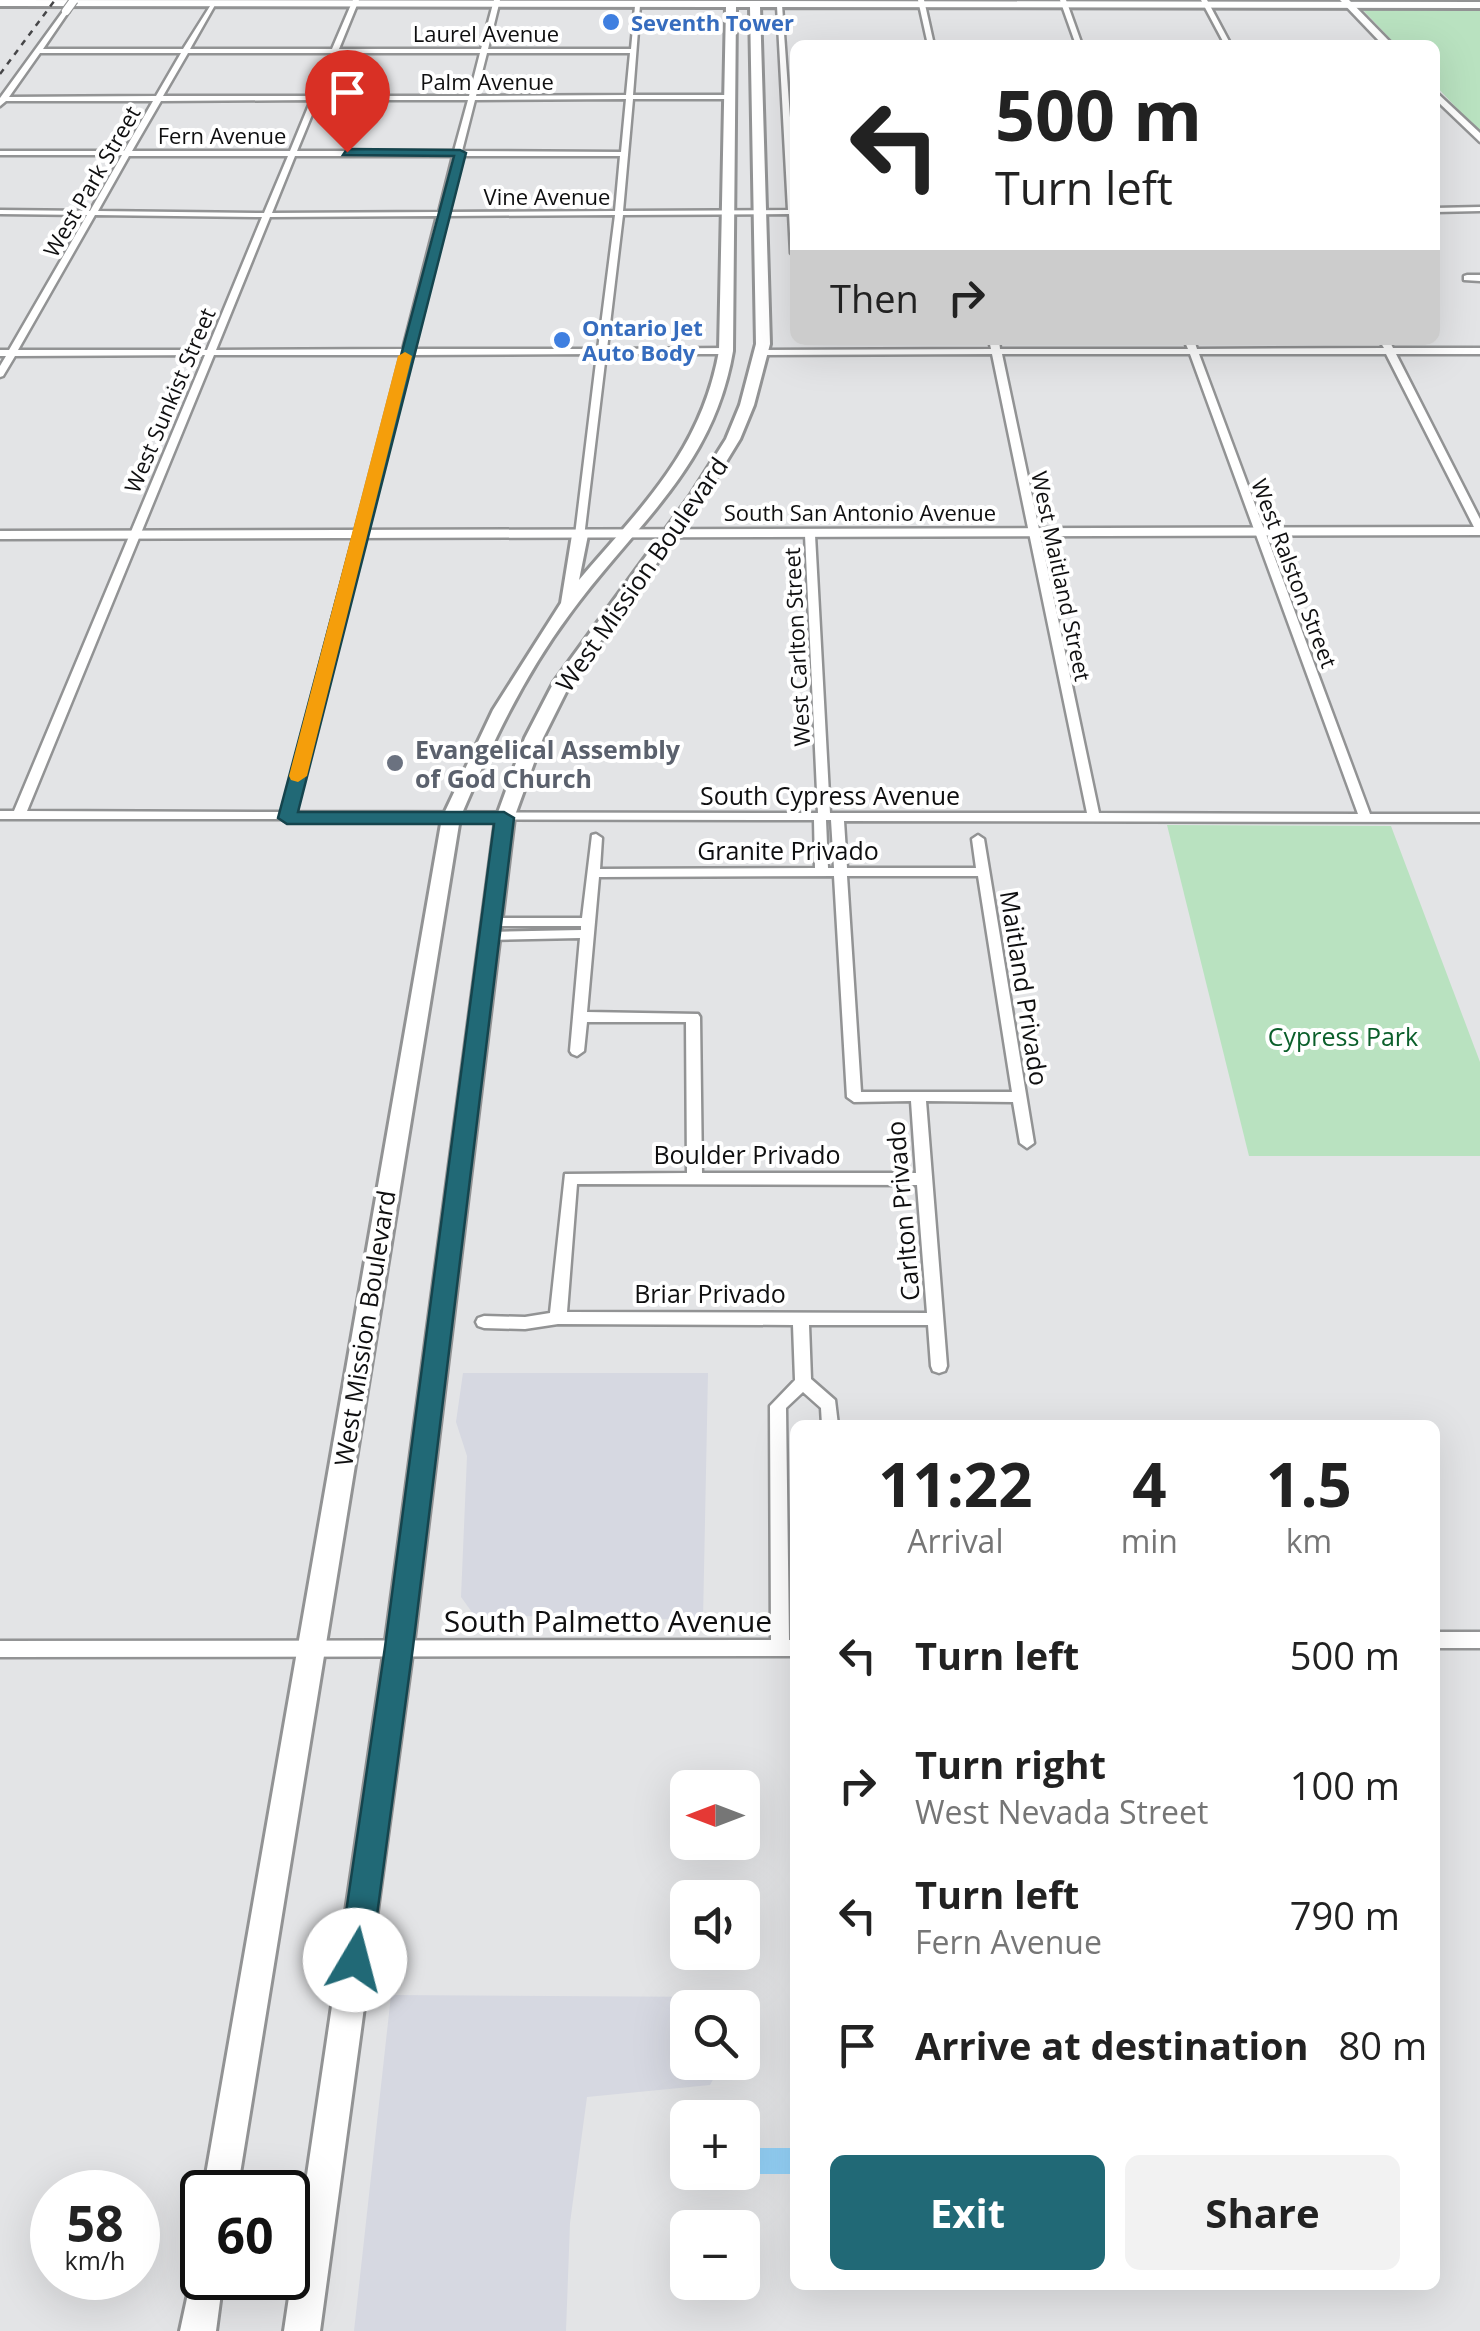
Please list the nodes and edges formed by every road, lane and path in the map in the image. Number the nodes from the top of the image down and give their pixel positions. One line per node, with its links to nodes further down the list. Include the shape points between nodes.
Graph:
1 (74, 0): 20 (street, bridge)
2 (0, 3): 11 (main road)
3 (354, 3): 4 (main road); 11 (main road); 22 (street, West Sunkist Street)
4 (496, 3): 12 (main road); 19 (street)
5 (731, 3): 6 (main road); 12 (main road); 25 (main road, West Mission Boulevard)
6 (755, 3): 13 (main road); 26 (main road, West Mission Boulevard)
7 (922, 3): 8 (main road); 13 (main road); 15 (street)
8 (1064, 3): 9 (main road); 16 (street)
9 (1205, 3): 10 (main road); 17 (street)
10 (1347, 3): 14 (main road); 18 (street)
11 (212, 5): 21 (street, West Park Street)
12 (638, 6): 23 (street)
13 (780, 6): 27 (street)
14 (1480, 6)
15 (930, 40)
16 (1077, 40)
17 (1225, 40)
18 (1383, 40)
19 (484, 50): 22 (street, Laurel Avenue); 23 (street, Laurel Avenue); 24 (street)
20 (38, 51): 21 (street, Laurel Avenue); 32 (street)
21 (186, 51): 22 (street, Laurel Avenue); 28 (street, West Park Street)
22 (336, 51): 29 (street, West Sunkist Street)
23 (634, 51): 30 (street)
24 (470, 98): 29 (street, Palm Avenue); 30 (street, Palm Avenue); 37 (street)
25 (730, 98): 30 (street, Palm Avenue); 41 (main road, West Mission Boulevard)
26 (757, 98): 27 (street); 44 (main road, West Mission Boulevard)
27 (790, 98)
28 (158, 99): 29 (street, Palm Avenue); 32 (street, Palm Avenue); 36 (street, West Park Street)
29 (316, 99): 34 (street, West Sunkist Street)
30 (628, 99): 38 (street)
31 (1440, 100): 33 (street)
32 (2, 102)
33 (1480, 139)
34 (292, 152): 36 (street, Fern Avenue); 37 (street, Fern Avenue); 48 (street, West Sunkist Street)
35 (0, 153): 36 (street, Fern Avenue)
36 (128, 153): 43 (street, West Park Street)
37 (460, 153): 38 (street, Fern Avenue); 47 (street)
38 (624, 154): 46 (street)
39 (1440, 210): 40 (street)
40 (1480, 210)
41 (729, 211): 44 (street, Vine Avenue); 46 (street, Vine Avenue); 55 (main road, West Mission Boulevard)
42 (0, 212): 43 (street, Vine Avenue)
43 (93, 212): 48 (street, Vine Avenue); 61 (street, West Park Street)
44 (761, 212): 45 (street, Vine Avenue); 56 (main road, West Mission Boulevard)
45 (790, 212)
46 (619, 213): 47 (street, Vine Avenue); 64 (street)
47 (444, 214): 48 (street, Vine Avenue); 63 (street)
48 (267, 215): 62 (street, West Sunkist Street)
49 (1467, 278): 50 (street)
50 (1480, 278)
51 (802, 345): 57 (street)
52 (1387, 345): 58 (street)
53 (995, 346): 54 (street); 57 (street); 72 (street, West Maitland Street)
54 (1191, 346): 58 (street); 67 (street, West Ralston Street)
55 (726, 352): 64 (street); 70 (main road, West Mission Boulevard, via 717,397 681,464)
56 (761, 352): 57 (street); 71 (main road, West Mission Boulevard, via 735,437)
57 (802, 352)
58 (1391, 352): 59 (street); 66 (street)
59 (1480, 352)
60 (0, 353): 61 (street)
61 (12, 353): 62 (street); 65 (street, West Park Street)
62 (211, 354): 63 (street); 68 (street, West Sunkist Street)
63 (406, 354): 64 (street); 74 (street)
64 (602, 354): 69 (street)
65 (0, 374)
66 (1480, 530): 67 (street, South San Antonio Avenue)
67 (1257, 531): 72 (street, South San Antonio Avenue); 85 (street, West Ralston Street)
68 (134, 534): 73 (street, South San Antonio Avenue); 74 (street, South San Antonio Avenue); 78 (street, West Sunkist Street)
69 (580, 535): 70 (street, South San Antonio Avenue); 74 (street, South San Antonio Avenue); 76 (main road)
70 (625, 535): 71 (street, South San Antonio Avenue); 76 (main road, West Mission Boulevard)
71 (670, 535): 75 (street, South San Antonio Avenue); 82 (main road, West Mission Boulevard, via 573,665 539,727)
72 (1032, 535): 75 (street, South San Antonio Avenue); 84 (street, West Maitland Street)
73 (0, 536)
74 (360, 536): 80 (street)
75 (810, 536): 79 (street, West Carlton Street)
76 (564, 609): 81 (main road, West Mission Boulevard, via 516,681)
77 (0, 815): 78 (street, South Cypress Avenue)
78 (19, 815): 80 (street, South Cypress Avenue)
79 (827, 817): 82 (street, South Cypress Avenue); 84 (street, South Cypress Avenue); 90 (street); 91 (street, Carlton Privado)
80 (287, 818): 81 (street, South Cypress Avenue)
81 (451, 818): 82 (street, South Cypress Avenue); 111 (main road, West Mission Boulevard)
82 (504, 818): 93 (main road, West Mission Boulevard)
83 (1480, 818): 85 (street, South Cypress Avenue)
84 (1094, 819): 85 (street, South Cypress Avenue)
85 (1366, 819)
86 (596, 838): 89 (street)
87 (978, 839): 88 (street, Maitland Privado)
88 (984, 872): 91 (street, Granite Privado); 97 (street, Maitland Privado)
89 (592, 873): 90 (street, Granite Privado); 92 (street)
90 (822, 873): 91 (street, Granite Privado)
91 (840, 873): 96 (street, Carlton Privado, via 854,1097)
92 (588, 928): 93 (street); 94 (street)
93 (490, 929): 112 (main road, West Mission Boulevard)
94 (580, 1017): 95 (street); 99 (street, via 693,1017)
95 (577, 1051)
96 (918, 1096): 97 (street); 100 (street, Carlton Privado)
97 (1019, 1097): 98 (street, Maitland Privado)
98 (1027, 1144)
99 (695, 1178): 100 (street, Boulder Privado); 101 (street, Boulder Privado, via 570,1178)
100 (925, 1180): 103 (street, Carlton Privado)
101 (558, 1318): 102 (street, Briar Privado); 104 (street, Briar Privado)
102 (801, 1318): 103 (street, Briar Privado); 106 (street)
103 (936, 1319): 105 (street, Carlton Privado)
104 (484, 1322)
105 (938, 1366)
106 (804, 1382): 107 (street, via 829,1405); 108 (street, via 778,1406)
107 (830, 1420)
108 (787, 1496): 113 (street)
109 (1440, 1640): 110 (street)
110 (1480, 1640)
111 (311, 1647): 112 (street, South Palmetto Avenue); 114 (street, South Palmetto Avenue); 115 (main road, West Mission Boulevard)
112 (399, 1647): 113 (street, South Palmetto Avenue); 118 (main road, West Mission Boulevard)
113 (788, 1648)
114 (0, 1650)
115 (224, 2170)
116 (203, 2300): 117 (main road)
117 (198, 2331)
118 (302, 2331)

